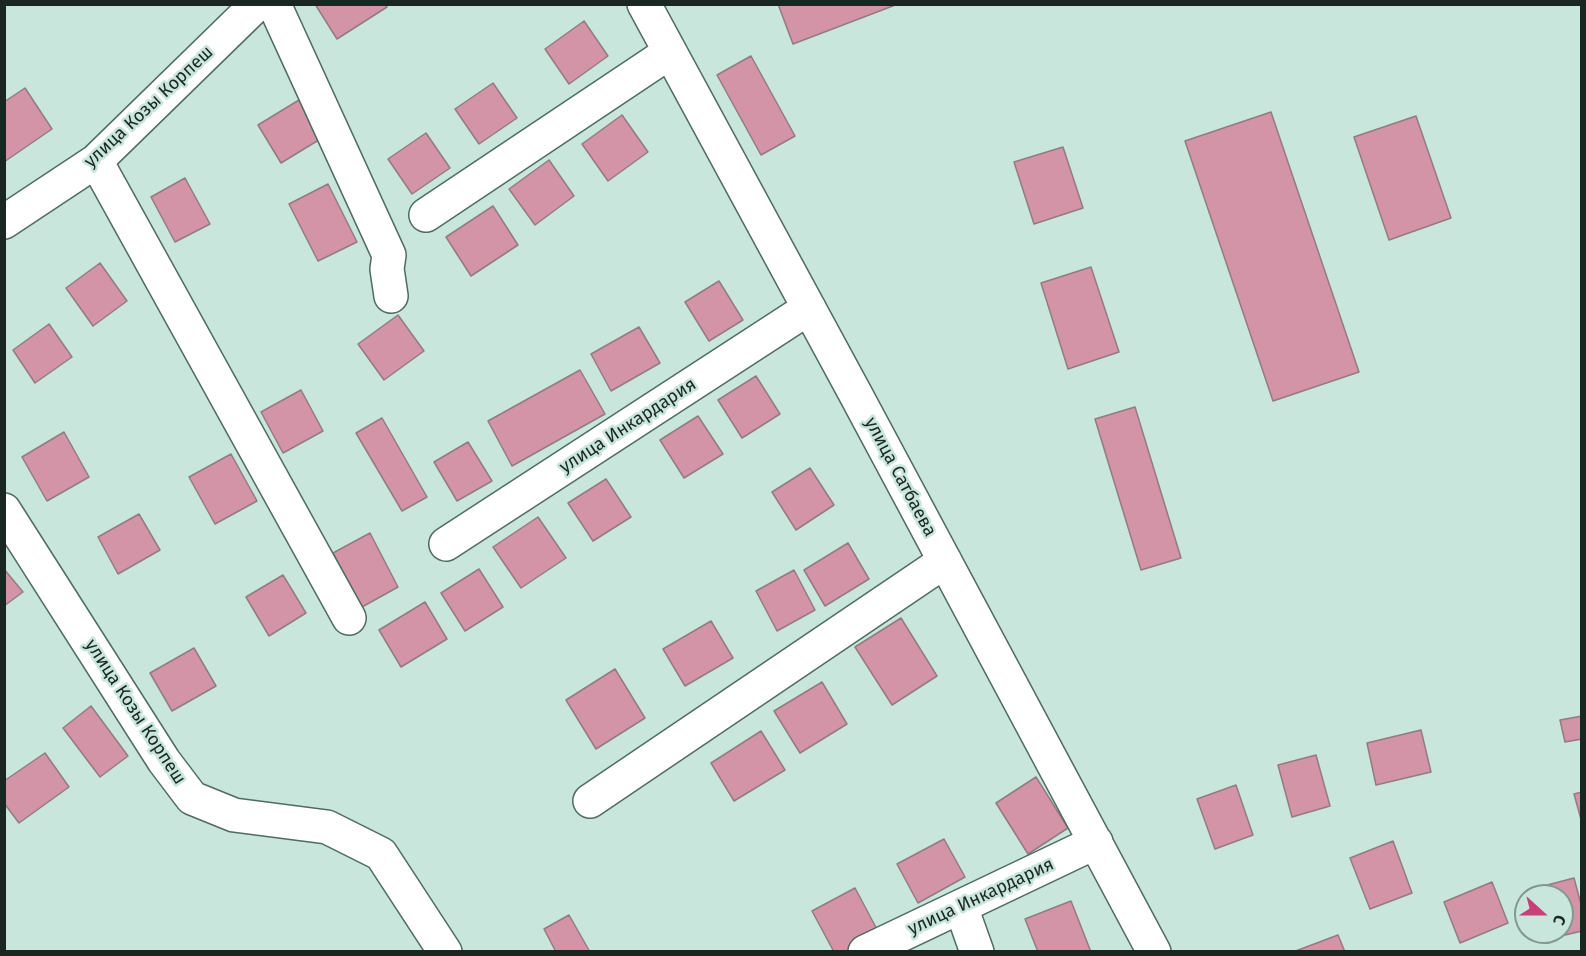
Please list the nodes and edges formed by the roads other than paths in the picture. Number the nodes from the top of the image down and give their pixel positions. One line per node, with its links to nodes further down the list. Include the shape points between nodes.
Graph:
1 (257, 4): 5 (street, улица Козы Корпеш)
2 (274, 4): 8 (street, via 389,255)
3 (644, 4): 4 (street, улица Сатбаева)
4 (670, 52): 6 (street); 9 (street, улица Сатбаева)
5 (96, 161): 7 (street, улица Козы Корпеш); 13 (street)
6 (426, 215)
7 (4, 222)
8 (391, 296)
9 (809, 308): 11 (street, улица Инкардария); 12 (street, улица Сатбаева)
10 (4, 510): 17 (street, улица Козы Корпеш, via 164,761 192,798 234,815 327,827 381,854)
11 (446, 544)
12 (945, 561): 14 (street); 15 (street, улица Сатбаева)
13 (349, 618)
14 (590, 801)
15 (1096, 843): 16 (street, улица Инкардария); 20 (street, улица Сатбаева)
16 (961, 907): 18 (street, улица Инкардария); 19 (street)
17 (445, 951)
18 (865, 951)
19 (977, 951)
20 (1154, 951)

